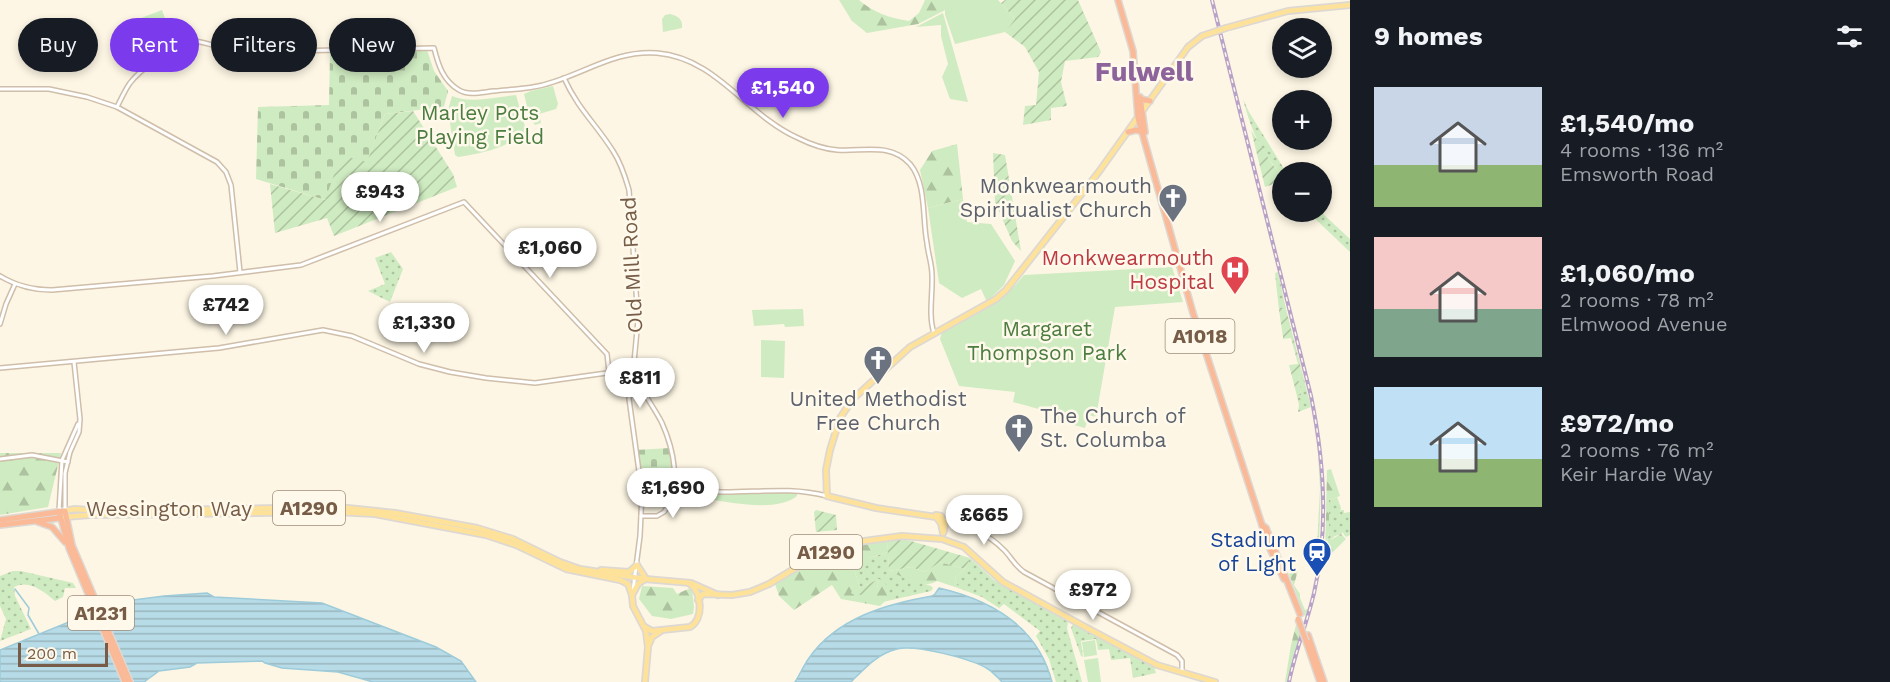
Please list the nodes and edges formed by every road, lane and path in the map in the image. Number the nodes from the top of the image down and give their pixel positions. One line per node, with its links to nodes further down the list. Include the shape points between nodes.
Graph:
1 (1118, 0): 4 (highway, A1018, via 1133,51)
2 (1350, 5): 7 (main road, bridge, via 1288,11 1196,39)
3 (564, 78): 8 (street, via 534,87 467,93 453,86 444,75 434,48 258,52 225,50 188,41 177,45 134,79); 18 (street, via 619,56 646,53 681,57 696,63 773,124 799,139 837,150 890,151 910,165 919,183 932,266); 20 (street, Old Mill Road, via 580,109 614,152 629,190 638,320)
4 (1135, 78): 6 (highway, A1018); 10 (highway, A1018)
5 (0, 89): 8 (street, via 56,90)
6 (1140, 99): 7 (highway); 9 (highway, A1018)
7 (1150, 101): 9 (main road)
8 (117, 107): 14 (street, via 217,162 226,172 234,200)
9 (1142, 112): 10 (main road); 13 (highway, A1018)
10 (1138, 118): 11 (main road); 12 (highway, A1018)
11 (1128, 132): 12 (highway); 18 (main road, via 1006,290)
12 (1143, 132): 13 (highway, A1018)
13 (1147, 145): 57 (highway, A1018, bridge, via 1193,313 1266,540)
14 (240, 272): 16 (street, via 52,290); 23 (street, via 301,265 464,202 607,354)
15 (0, 276): 16 (street)
16 (15, 284): 17 (street)
17 (0, 324)
18 (934, 333): 31 (main road, via 901,354 844,411 830,450)
19 (75, 362): 21 (street); 23 (street, via 219,348 323,330 352,336 419,364 478,377 535,383); 26 (street)
20 (634, 362): 22 (street, via 627,363); 24 (street, via 644,372)
21 (0, 368)
22 (621, 371): 23 (street); 25 (street, via 622,378)
23 (609, 372)
24 (639, 383): 25 (street); 30 (street, via 662,423 674,460)
25 (630, 384): 33 (street, via 642,493)
26 (80, 419): 28 (street); 29 (street)
27 (0, 459): 28 (street, via 32,455)
28 (62, 460): 29 (street); 32 (street)
29 (68, 462): 32 (street)
30 (675, 484): 31 (street, via 710,491 797,491); 33 (street, via 664,512)
31 (827, 496): 34 (main road)
32 (63, 514): 35 (highway, Wessington Way); 36 (highway, Wessington Way); 39 (highway, A1231); 41 (main road, Wessington Way / A1290, via 75,509 375,510 493,532 560,562); 45 (main road, Wessington Way / A1290, via 375,514 498,538 566,569 626,582)
33 (640, 516): 40 (street)
34 (940, 518): 38 (main road); 51 (street, via 983,532 1024,572 1180,656)
35 (0, 520)
36 (27, 521): 37 (highway, Wessington Way); 39 (highway, via 52,526)
37 (0, 525)
38 (943, 536): 46 (main road, A1290, via 879,538 845,545 813,557 759,589); 51 (main road, A1290, via 1015,589 1157,665)
39 (70, 546): 53 (highway, A1231); 54 (highway, A1231)
40 (637, 565): 41 (main road, via 629,572); 42 (street); 43 (main road)
41 (592, 571): 42 (main road, Wessington Way / A1290)
42 (634, 578): 43 (main road, Wessington Way / A1290); 45 (street)
43 (646, 579): 44 (main road, Wessington Way / A1290); 45 (main road)
44 (688, 583): 46 (main road, A1290); 47 (main road, via 697,591)
45 (632, 595): 48 (main road, via 634,610)
46 (718, 595): 47 (main road, A1290, via 703,594)
47 (698, 600): 49 (main road, via 696,623)
48 (644, 626): 49 (main road, via 652,631); 50 (main road)
49 (665, 630): 50 (main road, via 652,637)
50 (648, 647): 55 (main road)
51 (1182, 672): 52 (main road, A1290)
52 (1205, 681): 56 (main road, A1290)
53 (125, 682)
54 (130, 682)
55 (645, 682)
56 (1217, 682)
57 (1322, 682)

